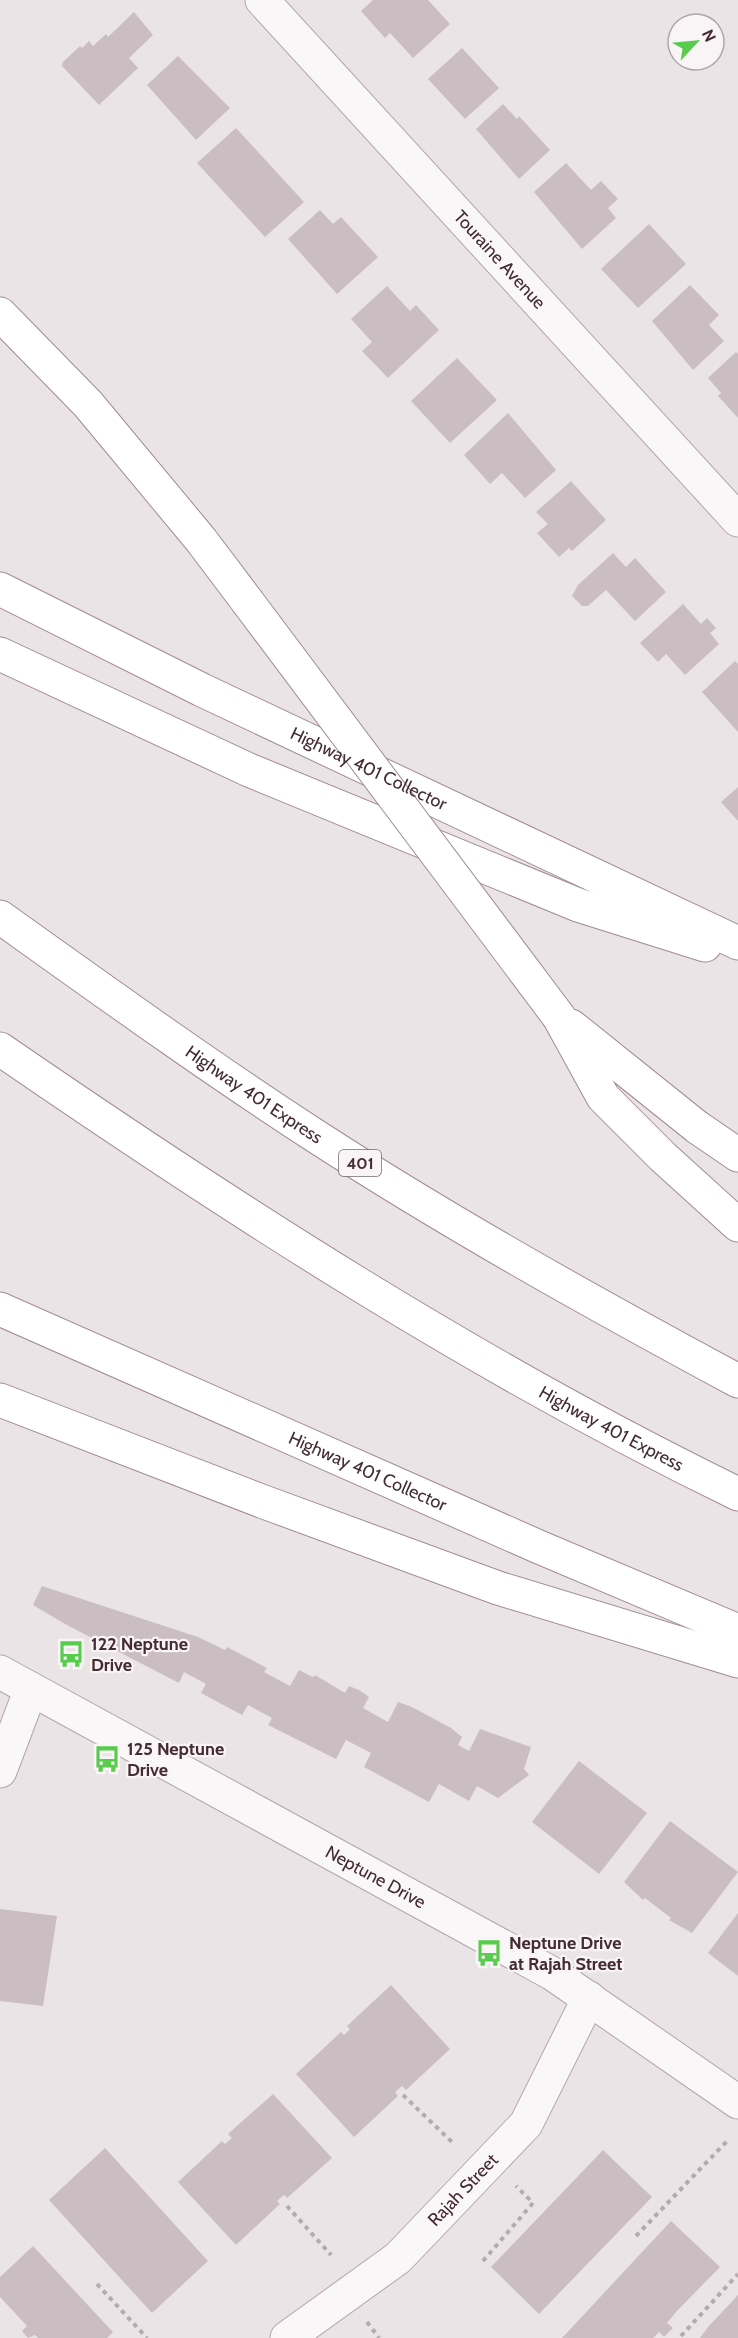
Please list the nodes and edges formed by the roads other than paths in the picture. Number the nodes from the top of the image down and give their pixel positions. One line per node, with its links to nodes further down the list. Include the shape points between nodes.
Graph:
1 (262, 0): 3 (street, Touraine Avenue)
2 (0, 314): 9 (highway, bridge, via 88,404 201,540)
3 (738, 520)
4 (0, 589): 7 (highway, Highway 401 Collector, via 202,690)
5 (0, 654): 8 (highway, via 249,770 578,905)
6 (0, 917): 16 (highway, Highway 401 Express / 401, via 158,1030 318,1137 480,1238)
7 (738, 943)
8 (738, 956)
9 (559, 1017): 11 (highway, via 696,1127); 12 (highway, via 603,1097)
10 (0, 1049): 18 (highway, Highway 401 Express, via 167,1164 405,1312 569,1406)
11 (738, 1155)
12 (738, 1225)
13 (0, 1294): 15 (highway)
14 (0, 1309): 15 (highway, Highway 401 Collector)
15 (84, 1344): 19 (highway, Highway 401 Collector)
16 (738, 1381)
17 (0, 1400): 20 (highway, via 498,1588)
18 (738, 1494)
19 (738, 1631)
20 (738, 1661)
21 (0, 1672): 22 (street, Neptune Drive)
22 (31, 1689): 23 (street); 24 (street, Neptune Drive, via 553,1974)
23 (0, 1771)
24 (589, 1998): 25 (street, Neptune Drive); 26 (street, Rajah Street, via 526,2124 398,2258)
25 (738, 2102)
26 (287, 2338)

